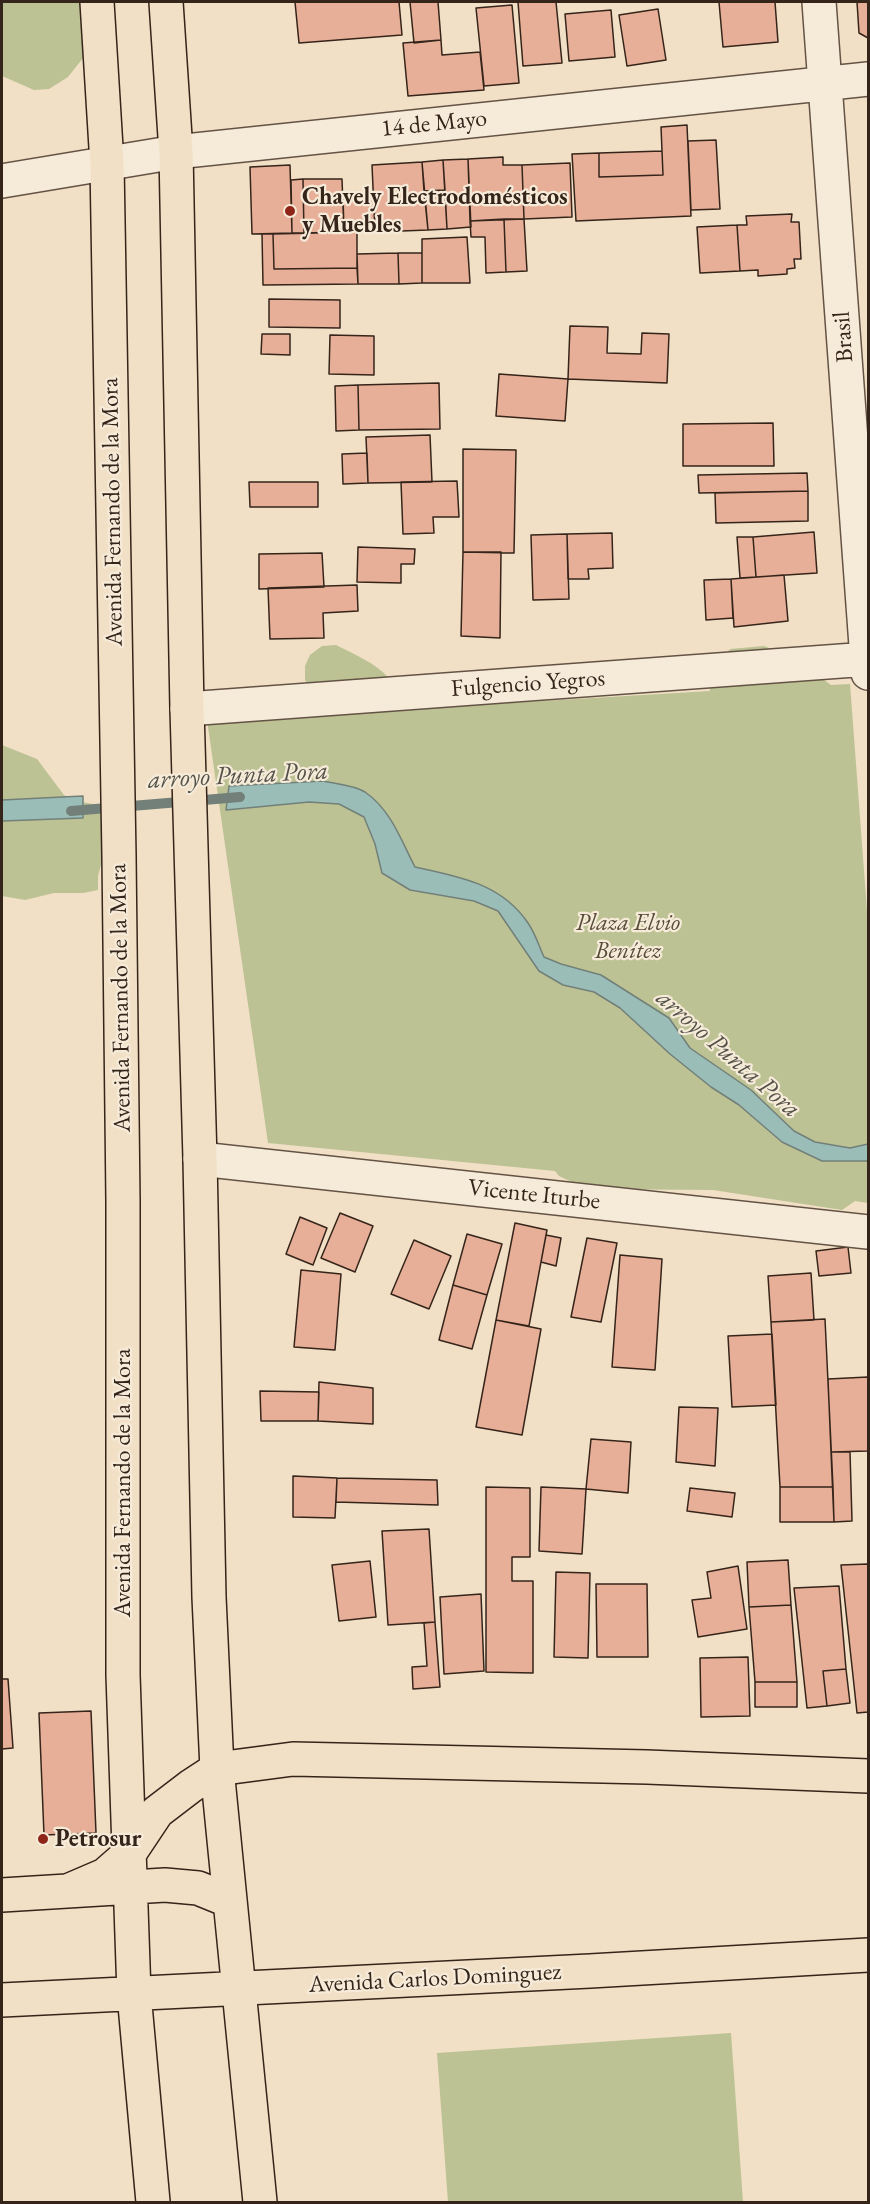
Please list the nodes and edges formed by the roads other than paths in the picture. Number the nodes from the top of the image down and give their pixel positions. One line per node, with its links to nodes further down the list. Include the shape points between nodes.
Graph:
1 (97, 2): 7 (main road, Avenida Fernando de la Mora)
2 (166, 2): 6 (main road)
3 (819, 2): 5 (street, Brasil)
4 (868, 79): 5 (street, 14 de Mayo)
5 (825, 82): 6 (street, 14 de Mayo); 9 (street, Brasil)
6 (176, 152): 7 (street, 14 de Mayo); 10 (main road)
7 (107, 164): 8 (street, 14 de Mayo); 15 (main road, Avenida Fernando de la Mora, via 123,1202 123,1675)
8 (2, 182)
9 (868, 664): 10 (street, Fulgencio Yegros)
10 (187, 709): 11 (main road)
11 (200, 1159): 12 (street, Vicente Iturbe); 13 (main road, via 209,1597)
12 (868, 1232)
13 (218, 1769): 14 (main road, via 293,1759); 15 (main road, via 157,1812); 19 (main road)
14 (868, 1776)
15 (129, 1854): 16 (main road, Avenida Fernando de la Mora); 17 (main road, via 105,1875)
16 (130, 1886): 17 (main road); 19 (main road, via 198,1888); 22 (main road, Avenida Fernando de la Mora)
17 (70, 1890): 18 (main road)
18 (2, 1895)
19 (230, 1901): 21 (main road)
20 (868, 1954): 21 (main road, Avenida Carlos Dominguez)
21 (238, 1988): 22 (main road, Avenida Carlos Dominguez); 25 (main road)
22 (134, 1994): 23 (main road, Avenida Carlos Dominguez); 24 (main road, Avenida Fernando de la Mora)
23 (2, 2000)
24 (153, 2202)
25 (260, 2202)

